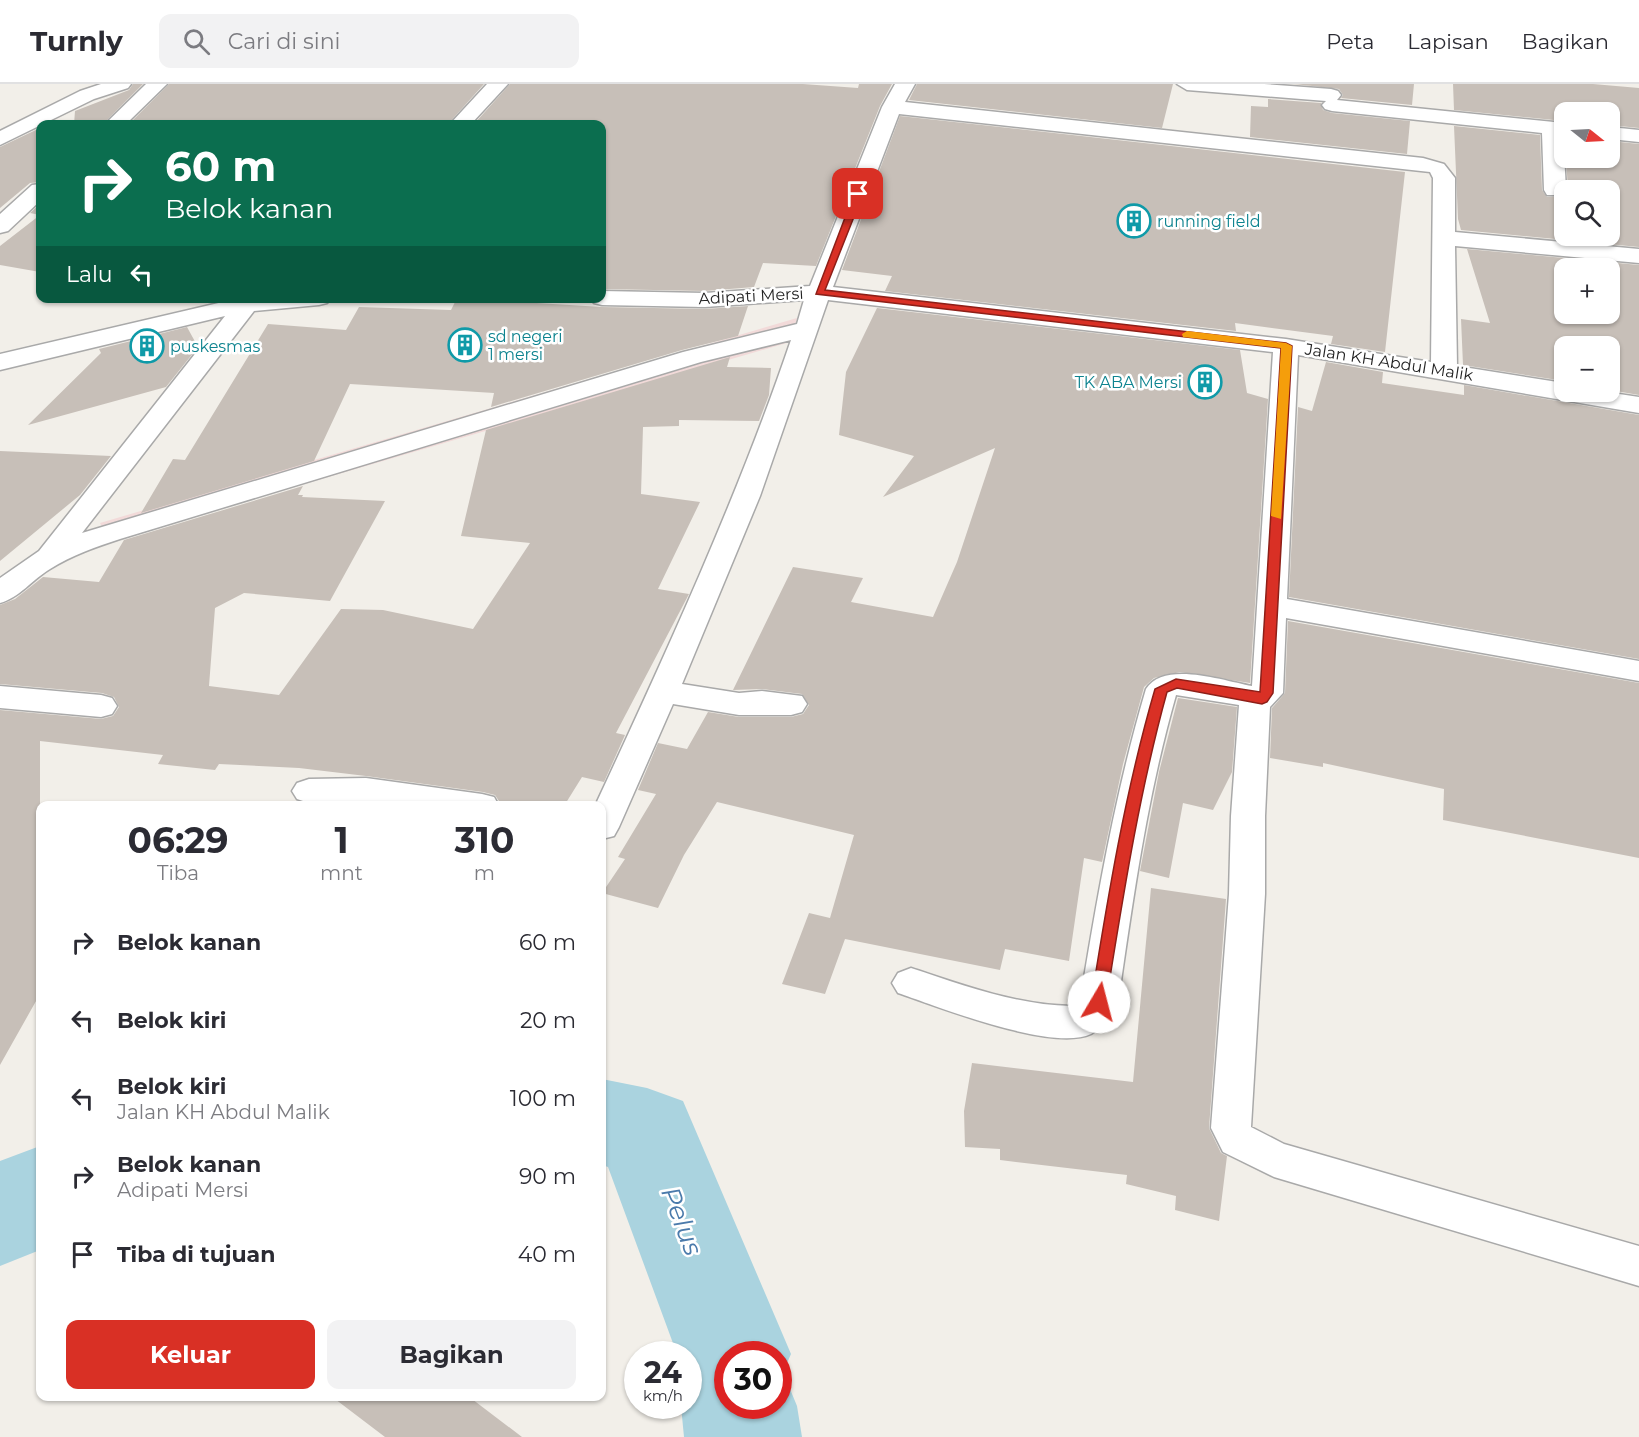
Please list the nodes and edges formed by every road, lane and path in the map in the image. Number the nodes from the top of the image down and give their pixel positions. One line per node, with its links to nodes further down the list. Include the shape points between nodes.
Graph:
1 (121, 84): 8 (street, via 87,95)
2 (157, 84): 9 (street)
3 (498, 84): 10 (street)
4 (904, 84): 7 (street, Adipati Mersi)
5 (1187, 84): 6 (street)
6 (1332, 95): 12 (street); 16 (street)
7 (892, 107): 16 (street); 21 (street, Adipati Mersi)
8 (38, 120)
9 (119, 120)
10 (464, 120)
11 (36, 121): 15 (street)
12 (1554, 128)
13 (1620, 134): 14 (street)
14 (1639, 136)
15 (0, 139)
16 (1323, 152): 19 (street, via 1437,168 1444,178)
17 (36, 194): 18 (street)
18 (0, 226)
19 (1444, 238): 20 (street); 27 (street)
20 (1639, 256)
21 (821, 288): 22 (street, Adipati Mersi, via 705,300); 25 (street); 26 (street, Jalan KH Abdul Malik)
22 (606, 298)
23 (259, 303): 24 (street)
24 (247, 304): 28 (street); 32 (street)
25 (808, 328): 32 (street, via 692,357); 36 (street, via 768,439)
26 (1286, 346): 27 (street, Jalan KH Abdul Malik); 34 (street)
27 (1444, 359): 29 (street, Jalan KH Abdul Malik)
28 (0, 362)
29 (1554, 388)
30 (1620, 401): 31 (street, Jalan KH Abdul Malik)
31 (1639, 405)
32 (51, 554): 33 (street, via 20,574)
33 (0, 594)
34 (1272, 606): 35 (street); 38 (street, via 1267,693 1262,699)
35 (1639, 670)
36 (663, 692): 39 (street, via 739,704); 43 (street)
37 (0, 697): 40 (street)
38 (1255, 699): 44 (street, via 1176,683 1162,689 1144,750 1122,857 1099,1002 1080,1022 1050,1023); 45 (street, via 1231,1128 1237,1140 1274,1159)
39 (791, 704)
40 (101, 706)
41 (309, 790): 42 (street, via 366,790)
42 (446, 801)
43 (606, 818)
44 (911, 983)
45 (1639, 1266)

